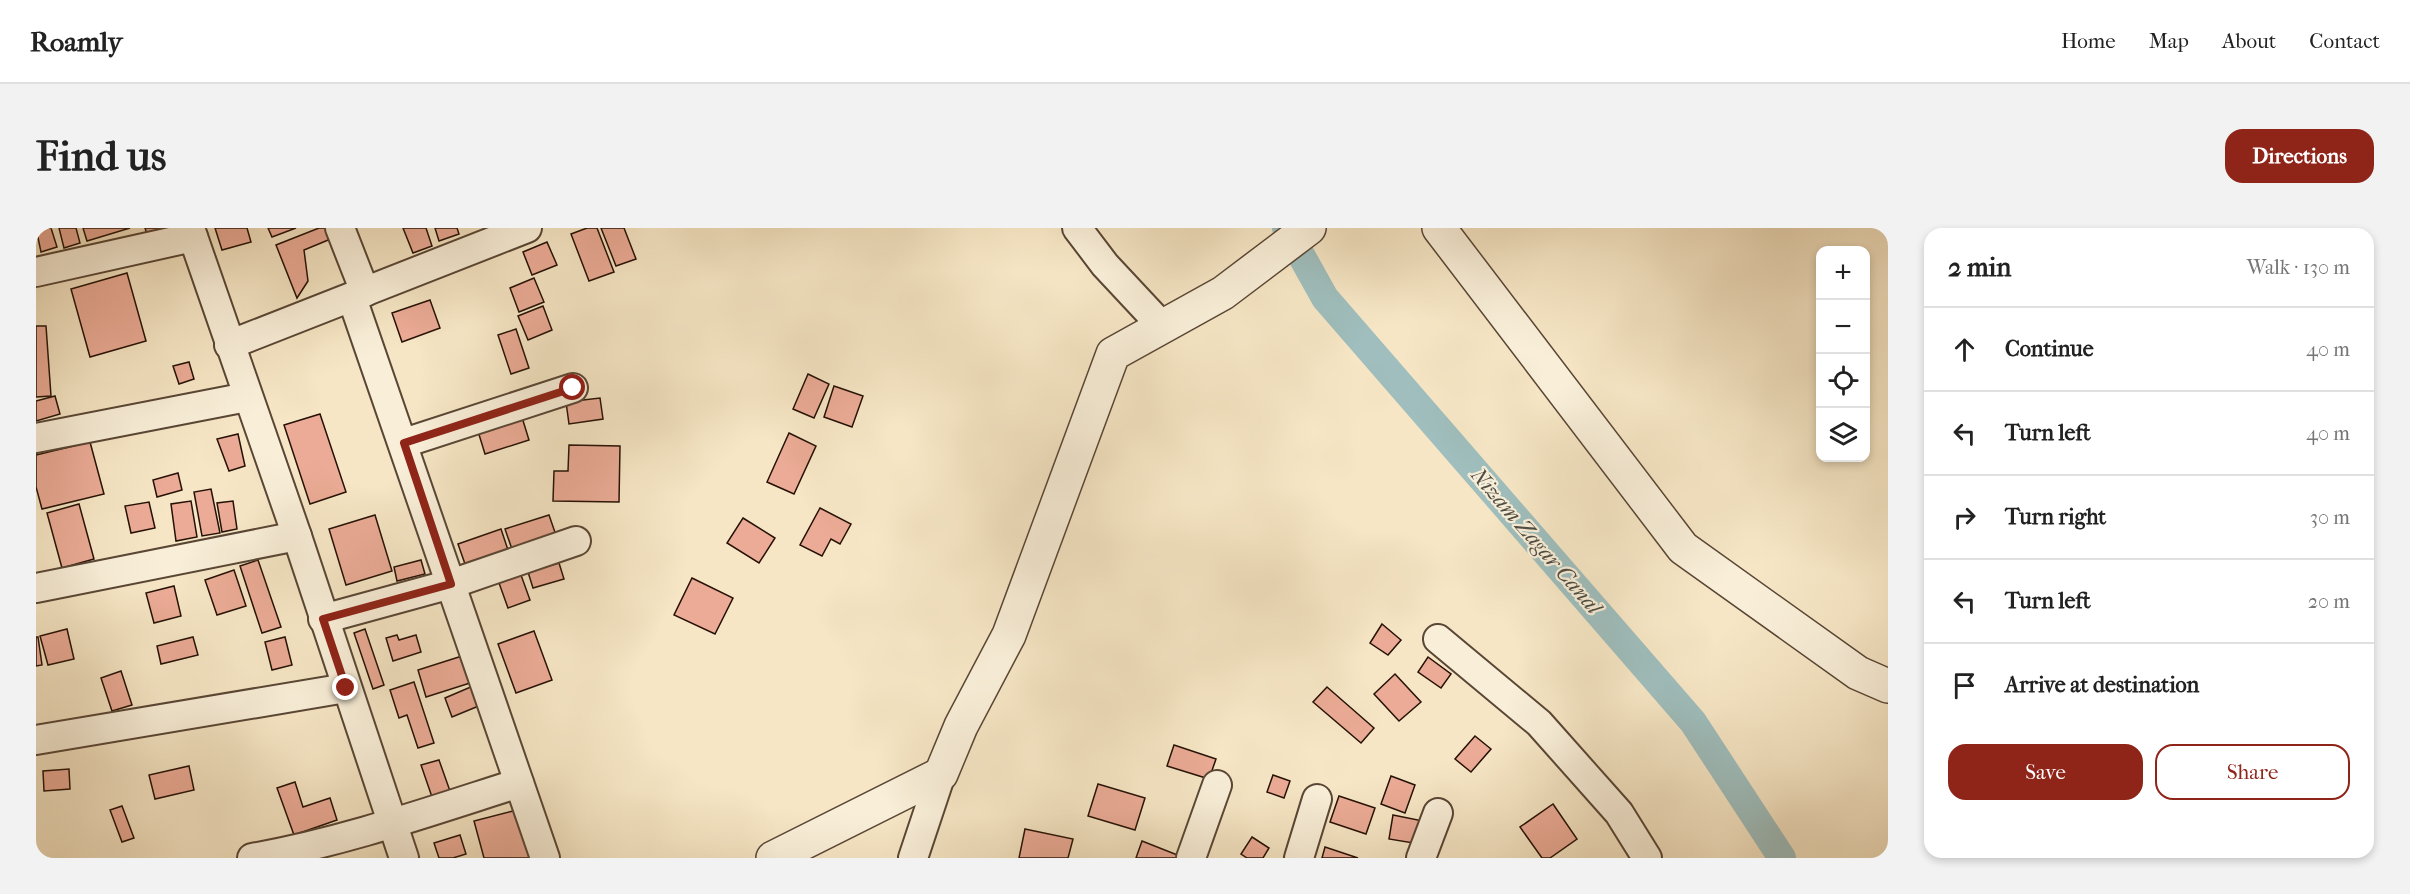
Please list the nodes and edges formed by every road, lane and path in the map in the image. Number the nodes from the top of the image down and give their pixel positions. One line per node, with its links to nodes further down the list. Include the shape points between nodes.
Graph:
1 (340, 228): 8 (street)
2 (526, 228): 8 (street)
3 (1077, 228): 9 (street, via 1105,265)
4 (1309, 228): 9 (street, via 1223,293)
5 (1439, 228): 21 (street, via 1683,548 1858,673)
6 (192, 232): 7 (street); 10 (street)
7 (36, 272)
8 (358, 295): 10 (street); 14 (street)
9 (1162, 326): 24 (street, via 1113,354 1009,635 961,726)
10 (230, 345): 12 (street)
11 (573, 388): 14 (street)
12 (247, 397): 13 (street); 15 (street)
13 (36, 438)
14 (404, 443): 17 (street)
15 (297, 536): 18 (street); 19 (street)
16 (576, 542): 17 (street)
17 (451, 584): 19 (street); 25 (street)
18 (36, 588)
19 (323, 619): 22 (street)
20 (1438, 639): 38 (street, via 1539,723 1619,813)
21 (1888, 686)
22 (346, 688): 23 (street); 29 (street)
23 (36, 740)
24 (941, 774): 33 (street); 34 (street)
25 (519, 783): 29 (street); 32 (street)
26 (1217, 785): 35 (street)
27 (1317, 799): 36 (street)
28 (1438, 813): 37 (street)
29 (392, 823): 30 (street, via 302,849); 31 (street)
30 (252, 858)
31 (404, 858)
32 (544, 858)
33 (772, 858)
34 (913, 858)
35 (1191, 858)
36 (1299, 858)
37 (1421, 858)
38 (1647, 858)

